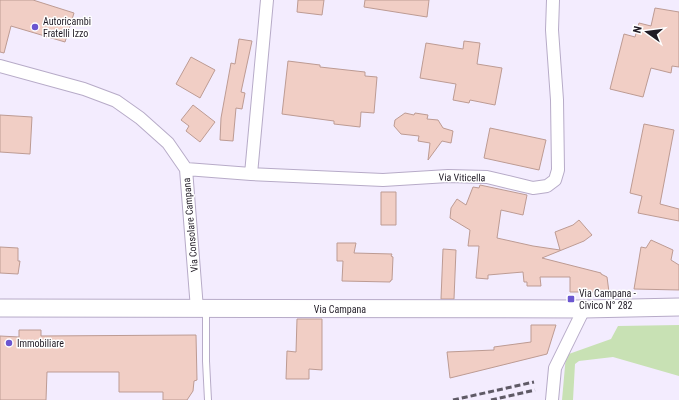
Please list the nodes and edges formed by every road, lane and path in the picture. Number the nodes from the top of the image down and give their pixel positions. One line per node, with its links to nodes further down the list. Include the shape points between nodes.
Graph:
1 (267, 0): 5 (street)
2 (553, 0): 5 (street, Via Viticella, via 558,170 555,180 547,186 533,188 486,177 448,176 383,180)
3 (0, 66): 4 (street, Via Consolare Campana, via 84,89 116,101 168,143)
4 (186, 169): 5 (street, Via Viticella); 8 (street, Via Consolare Campana)
5 (251, 174)
6 (679, 307): 9 (main road, Via Campana)
7 (0, 308): 8 (main road, Via Campana)
8 (202, 309): 9 (main road, Via Campana); 10 (lane)
9 (584, 309): 11 (street, via 555,368)
10 (208, 400)
11 (552, 400)

